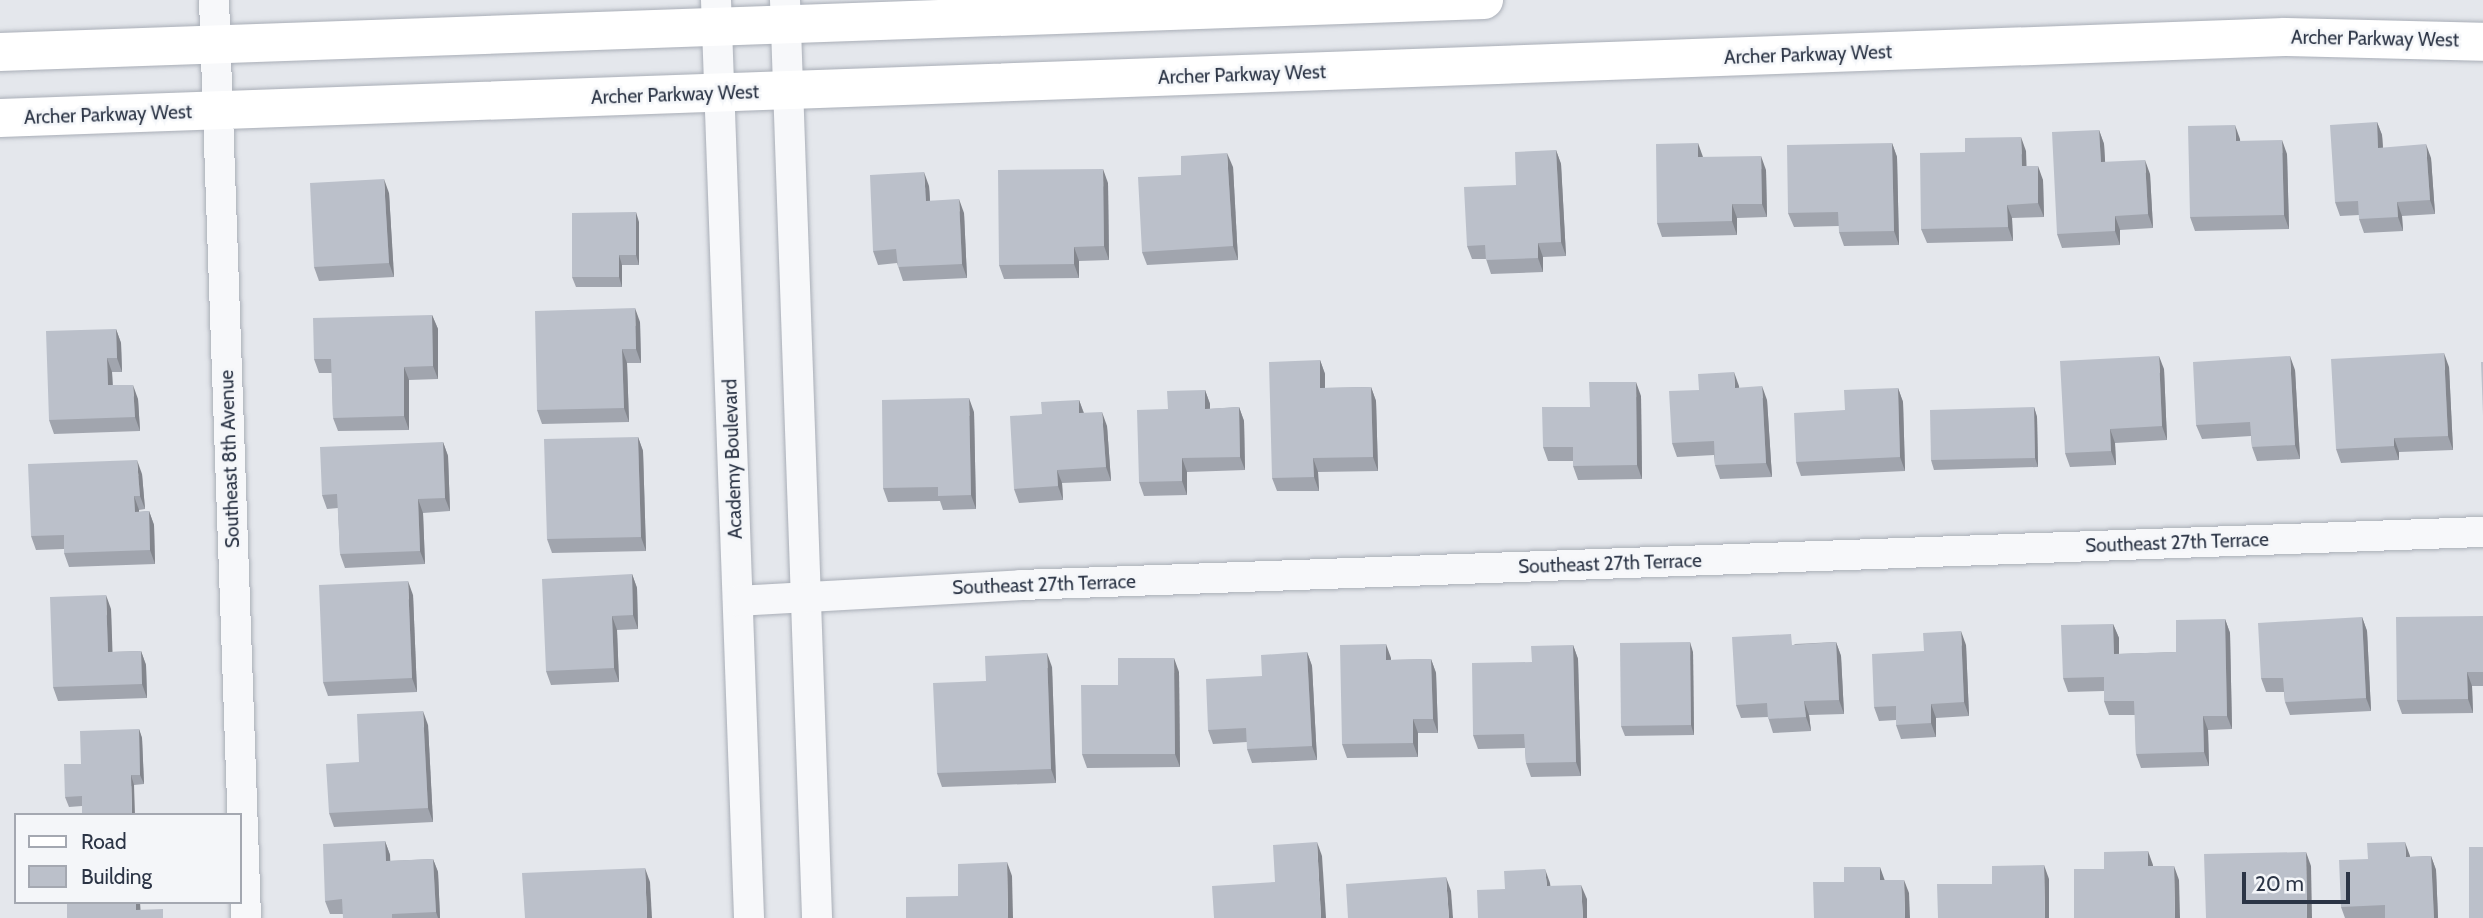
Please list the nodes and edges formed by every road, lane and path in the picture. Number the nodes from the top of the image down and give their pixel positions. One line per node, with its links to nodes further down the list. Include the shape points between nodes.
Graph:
1 (214, 0): 6 (street, Southeast 8th Avenue)
2 (1484, 0): 3 (street)
3 (785, 12): 4 (street); 8 (street)
4 (716, 13): 6 (street); 9 (street, Academy Boulevard)
5 (2483, 42): 8 (street, Archer Parkway West, via 2286,37)
6 (215, 45): 7 (street); 10 (street, Southeast 8th Avenue)
7 (0, 52)
8 (788, 90): 9 (street, Archer Parkway West); 13 (street)
9 (719, 93): 10 (street, Archer Parkway West); 14 (street, Academy Boulevard)
10 (218, 111): 11 (street, Archer Parkway West); 15 (street, Southeast 8th Avenue)
11 (0, 118)
12 (2483, 532): 13 (street, Southeast 27th Terrace)
13 (806, 597): 14 (street, Southeast 27th Terrace); 17 (street)
14 (738, 601): 16 (street, Academy Boulevard)
15 (246, 918)
16 (749, 918)
17 (817, 918)

